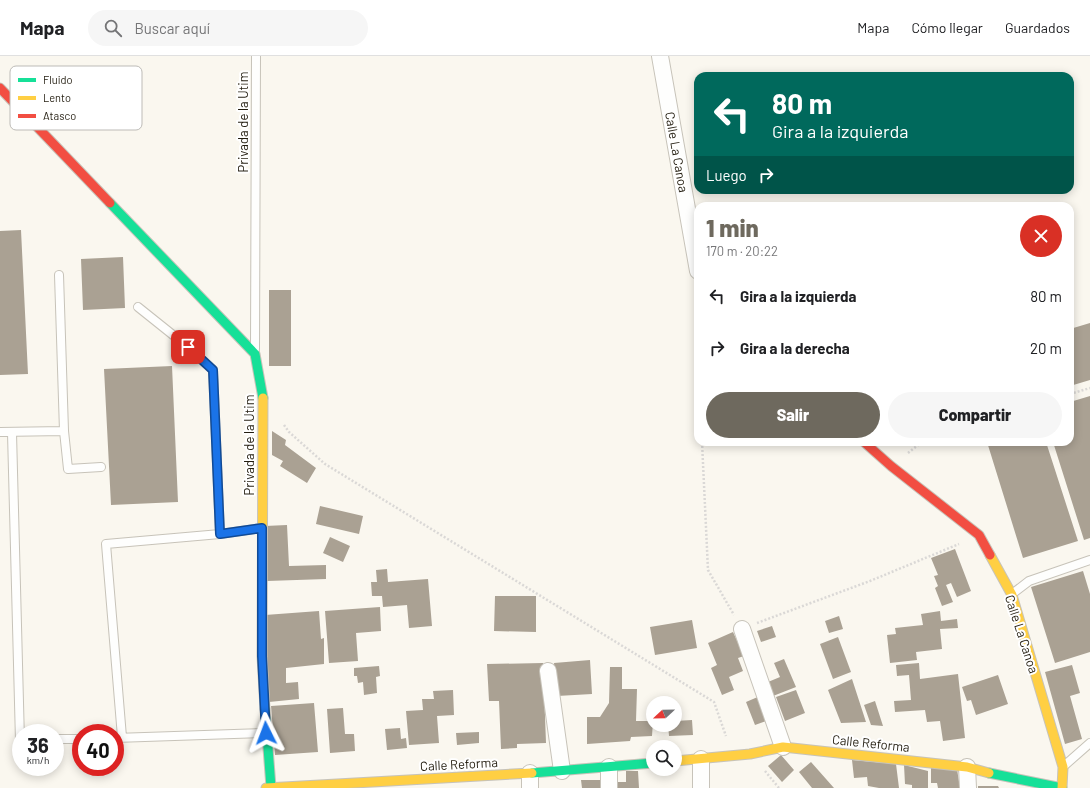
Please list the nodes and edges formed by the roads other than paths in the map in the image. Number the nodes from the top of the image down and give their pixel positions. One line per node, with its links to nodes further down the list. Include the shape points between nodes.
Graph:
1 (256, 56): 9 (lane, Privada de la Utim)
2 (660, 56): 6 (street, Calle La Canoa)
3 (0, 88): 4 (street)
4 (10, 98)
5 (40, 130): 9 (street)
6 (694, 249)
7 (59, 275): 10 (lane)
8 (138, 307): 16 (lane, via 213,370)
9 (255, 354): 15 (street, Privada de la Utim, via 263,396)
10 (64, 431): 12 (lane); 14 (lane, via 68,469)
11 (0, 432): 12 (lane)
12 (12, 433): 21 (lane)
13 (868, 446): 18 (street, Calle La Canoa, via 979,535)
14 (101, 467)
15 (262, 528): 16 (lane); 23 (street, Privada de la Utim, via 262,656)
16 (220, 534): 22 (lane, via 106,544)
17 (1090, 560): 18 (lane, via 1029,581)
18 (1012, 595): 32 (street, Calle La Canoa)
19 (742, 629): 26 (street)
20 (548, 672): 33 (street)
21 (20, 724)
22 (117, 724)
23 (266, 733): 24 (lane); 36 (street, Privada de la Utim)
24 (124, 738)
25 (1090, 744): 32 (lane)
26 (783, 747): 27 (street, Calle Reforma); 31 (street, Calle Reforma)
27 (701, 759): 28 (street, Calle Reforma); 38 (street)
28 (682, 760)
29 (646, 764): 30 (street, Calle Reforma)
30 (609, 767): 33 (street, Calle Reforma); 37 (street)
31 (967, 767): 35 (street, Calle Reforma); 39 (street)
32 (1063, 767): 40 (street, Calle La Canoa)
33 (562, 771): 34 (street, Calle Reforma)
34 (530, 781): 36 (street, Calle Reforma)
35 (999, 782): 40 (street, Calle Reforma)
36 (268, 788)
37 (609, 788)
38 (700, 788)
39 (968, 788)
40 (1062, 788)

